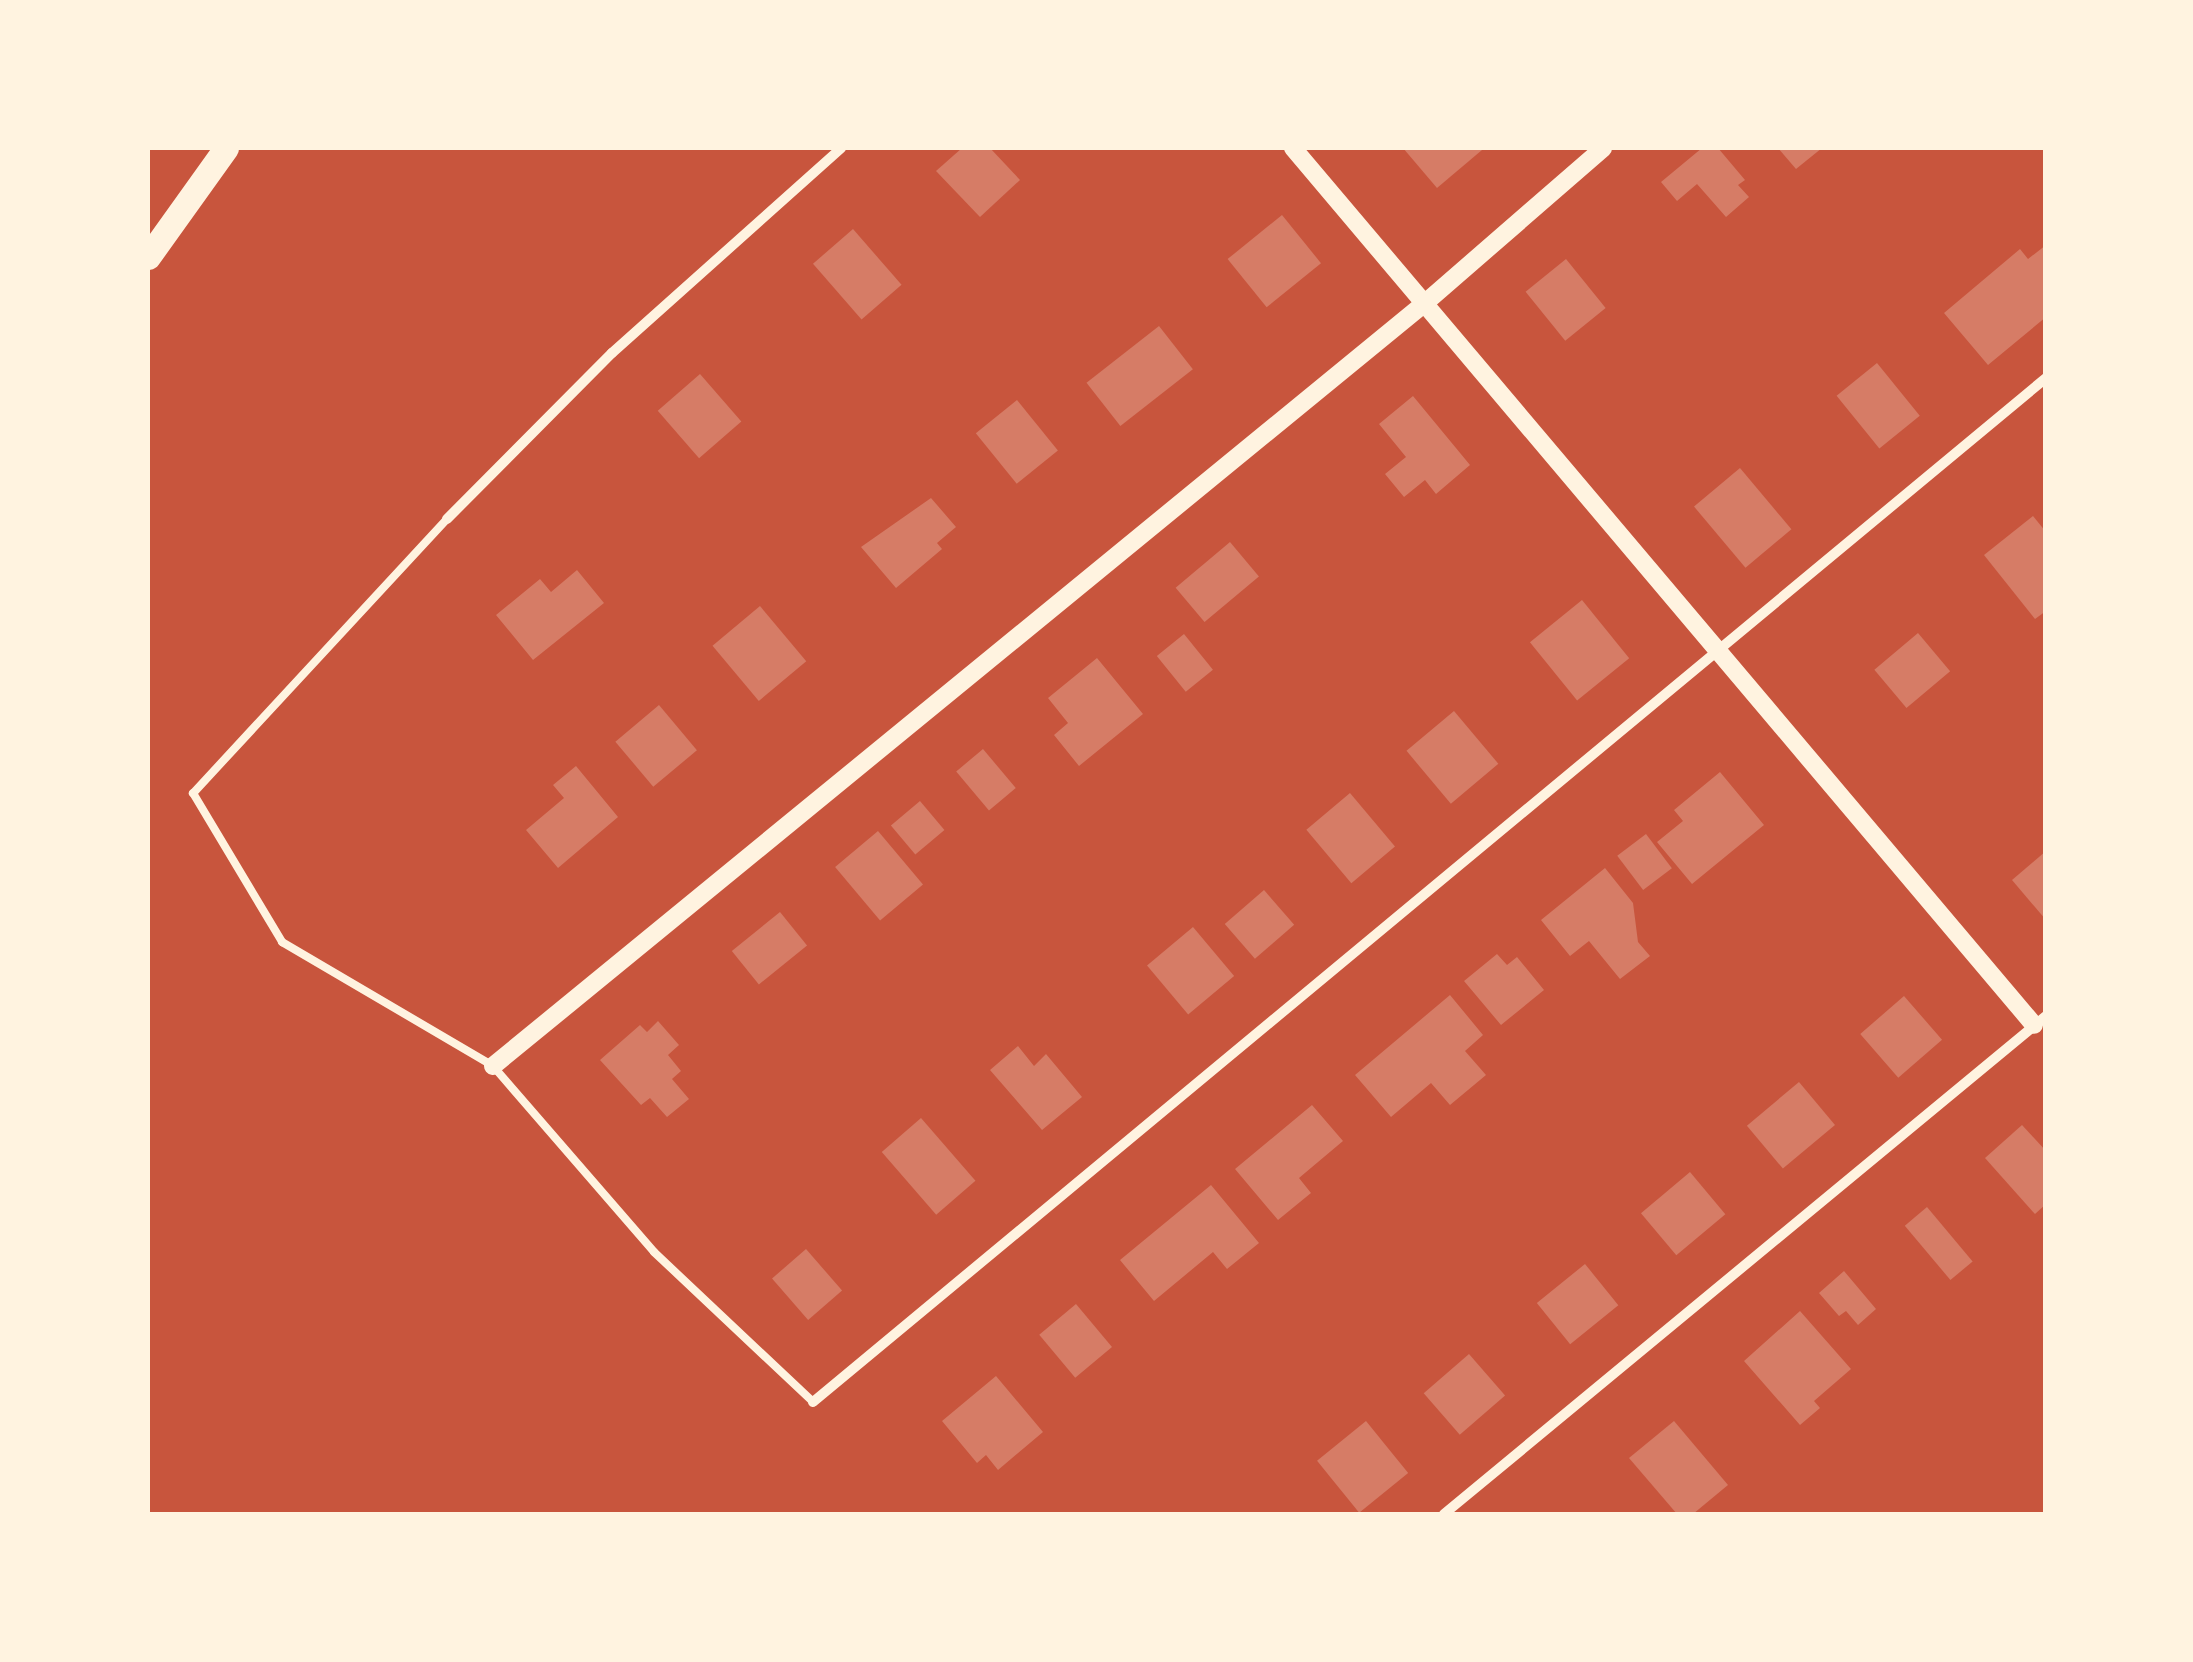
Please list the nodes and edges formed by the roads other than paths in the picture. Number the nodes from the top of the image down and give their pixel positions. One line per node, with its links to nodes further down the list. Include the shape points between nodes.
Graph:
1 (226, 148): 5 (main road)
2 (841, 148): 8 (street, via 612,352)
3 (1293, 148): 6 (street)
4 (1603, 148): 6 (street)
5 (148, 257)
6 (1425, 303): 9 (street); 11 (street)
7 (2046, 378): 9 (street)
8 (447, 519): 11 (lane, via 193,793 282,942)
9 (1718, 655): 10 (street); 12 (street)
10 (2040, 1021): 13 (street)
11 (493, 1066): 12 (lane, via 654,1252)
12 (813, 1402)
13 (1444, 1514)

